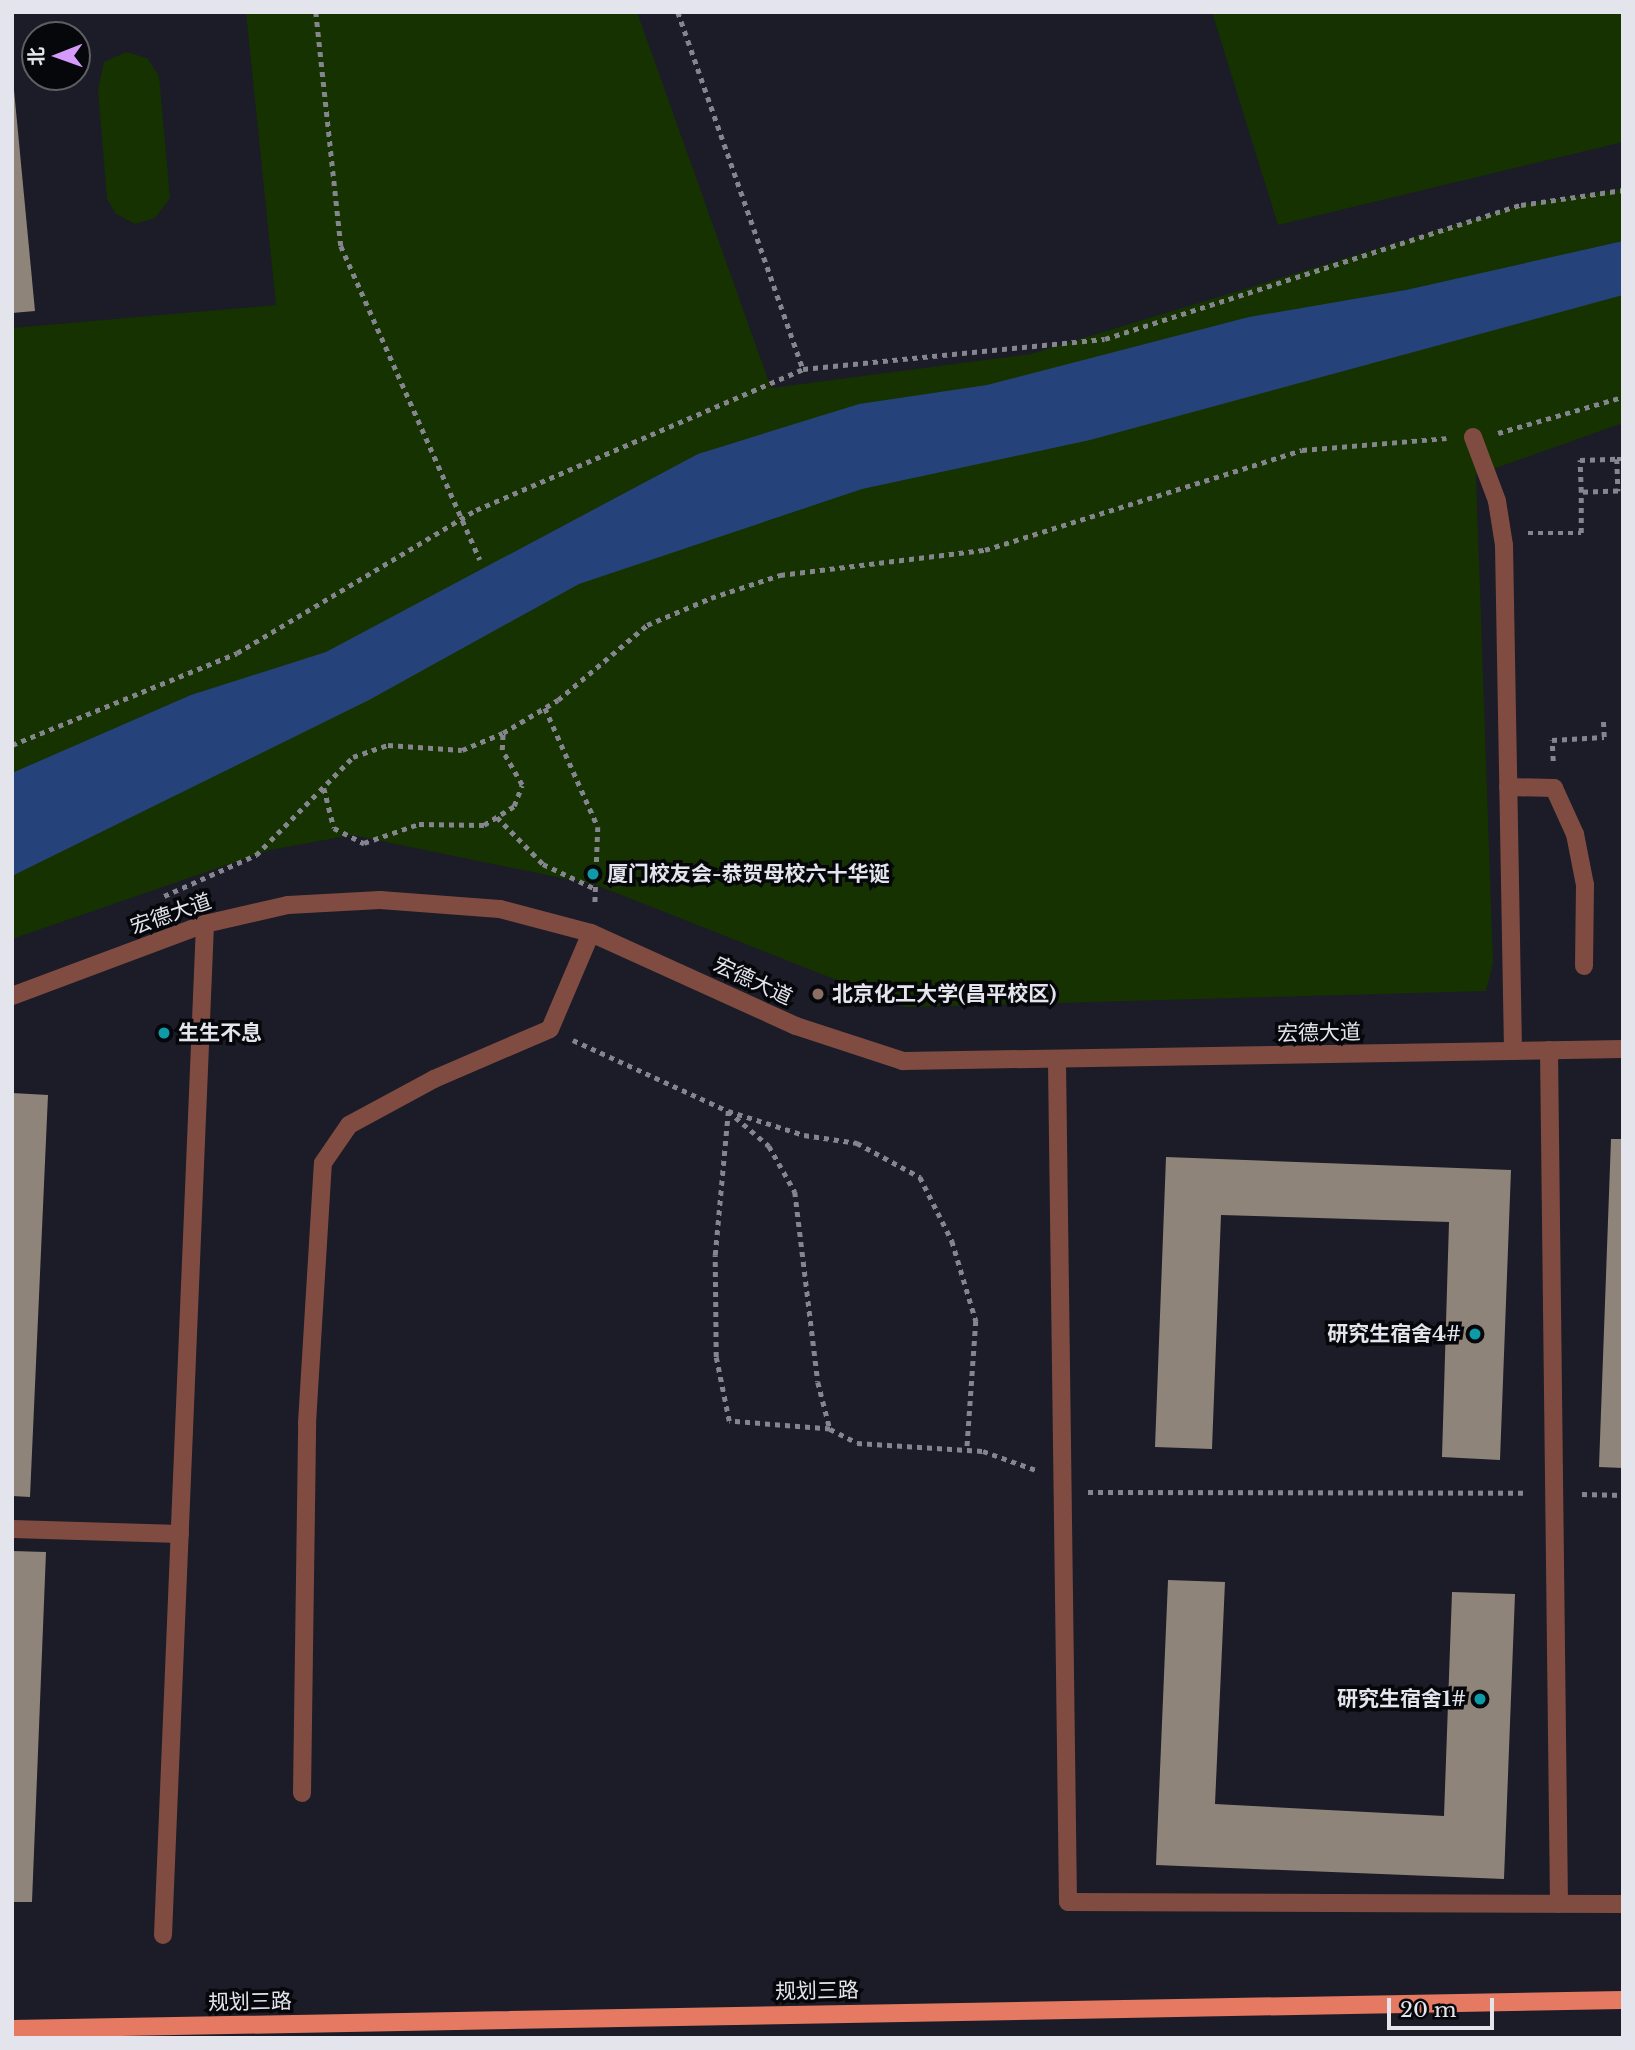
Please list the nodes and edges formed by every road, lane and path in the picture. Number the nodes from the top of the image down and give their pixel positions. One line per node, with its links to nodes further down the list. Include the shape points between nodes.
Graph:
1 (316, 12): 9 (path, via 341,246)
2 (678, 12): 4 (path)
3 (1623, 190): 4 (path, via 1521,205 1105,339)
4 (803, 369): 9 (path)
5 (1623, 397): 6 (path, via 1526,429)
6 (1473, 437): 10 (street, via 1497,501); 12 (path, via 1302,450 985,550 780,575 647,625)
7 (1620, 459): 8 (path, via 1618,491); 8 (path, via 1580,460)
8 (1580, 492): 10 (path, via 1581,533)
9 (461, 519): 11 (path); 15 (path, via 237,653)
10 (1502, 533): 17 (street)
11 (480, 560)
12 (545, 708): 14 (path); 20 (path, via 598,827)
13 (1603, 717): 18 (path, via 1604,737 1552,740)
14 (503, 733): 16 (path, via 462,750 388,745 353,757); 19 (path, via 502,750 522,785 514,806)
15 (12, 745)
16 (323, 787): 19 (path, via 334,828 364,843 419,824 485,825); 21 (path, via 256,855)
17 (1508, 787): 18 (street); 29 (street)
18 (1554, 788): 24 (street, via 1575,834 1585,885)
19 (497, 817): 20 (path, via 543,864)
20 (596, 889): 23 (path)
21 (164, 897)
22 (205, 924): 23 (street, 宏德大道, via 288,905 380,900 500,909); 25 (street, 宏德大道); 38 (street)
23 (591, 933): 26 (street); 30 (street, 宏德大道, via 796,1026 903,1061)
24 (1584, 966)
25 (12, 996)
26 (550, 1029): 31 (path); 39 (street, via 434,1079 349,1125 323,1163 307,1423)
27 (1623, 1049): 28 (street, 宏德大道)
28 (1549, 1050): 29 (street, 宏德大道); 35 (street)
29 (1513, 1051): 30 (street, 宏德大道)
30 (1057, 1062): 34 (street)
31 (728, 1111): 32 (path, via 769,1146 795,1192 818,1382); 32 (path, via 715,1255 716,1357 729,1421); 33 (path, via 804,1135 857,1143 920,1177 952,1241 976,1321)
32 (830, 1429): 33 (path, via 857,1443)
33 (967, 1451): 34 (path)
34 (1063, 1486): 35 (path); 41 (street, via 1068,1902)
35 (1555, 1493): 36 (path); 41 (street)
36 (1623, 1495)
37 (12, 1530): 38 (street)
38 (180, 1534): 42 (street)
39 (302, 1793)
40 (1623, 1903): 41 (street)
41 (1559, 1904)
42 (163, 1935)
43 (1623, 2000): 44 (main road, 规划三路)
44 (12, 2029)

